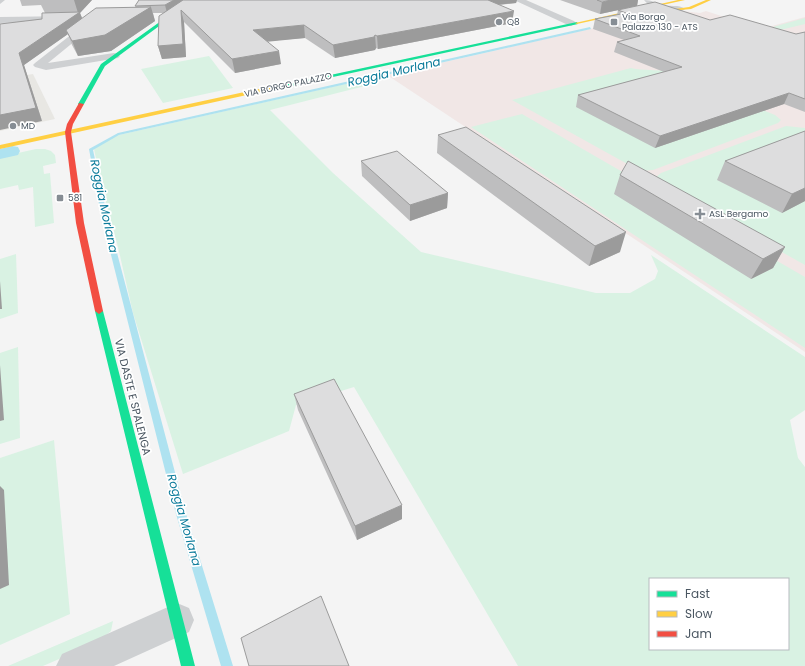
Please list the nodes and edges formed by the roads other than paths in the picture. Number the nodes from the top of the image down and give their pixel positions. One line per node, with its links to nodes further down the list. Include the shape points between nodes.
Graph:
1 (197, 0): 10 (street)
2 (518, 0): 12 (street)
3 (648, 0): 7 (street)
4 (709, 0): 5 (street, VIA BORGO PALAZZO)
5 (694, 3): 6 (street, VIA BORGO PALAZZO, via 693,8)
6 (682, 4): 7 (street, VIA BORGO PALAZZO); 8 (street, VIA BORGO PALAZZO, via 641,14)
7 (656, 6): 8 (street, VIA BORGO PALAZZO)
8 (623, 13): 12 (street, VIA BORGO PALAZZO)
9 (153, 17): 10 (street)
10 (169, 17): 13 (street)
11 (0, 20): 13 (street, via 102,18 39,65)
12 (571, 23): 14 (street, VIA BORGO PALAZZO)
13 (114, 56): 14 (street, via 104,66 70,124)
14 (68, 132): 15 (street, VIA BORGO PALAZZO); 16 (street, VIA DASTE E SPALENGA, via 80,223 93,286)
15 (0, 147)
16 (177, 620): 17 (street); 18 (street, VIA DASTE E SPALENGA)
17 (74, 666)
18 (188, 666)

